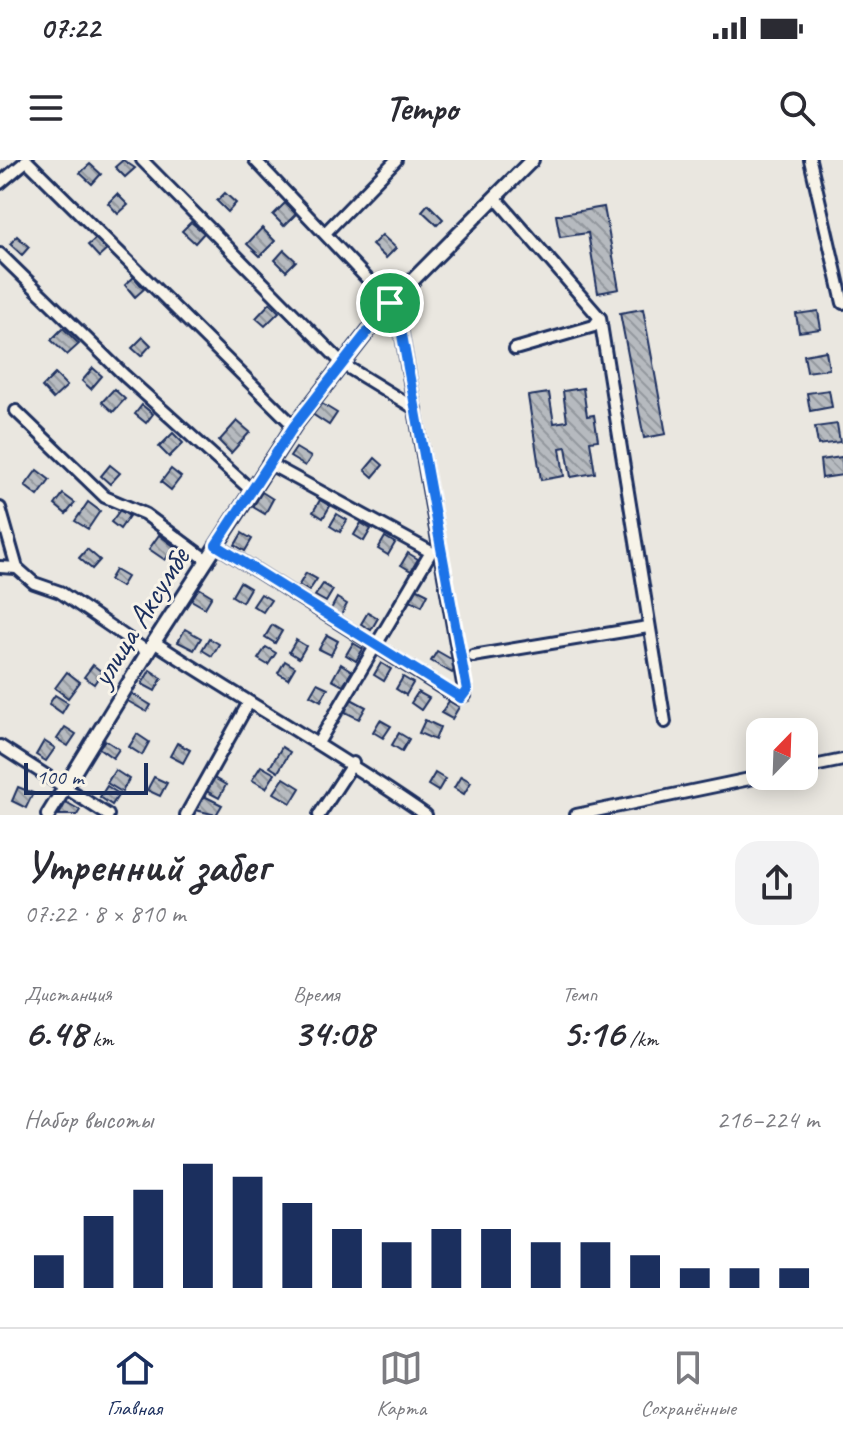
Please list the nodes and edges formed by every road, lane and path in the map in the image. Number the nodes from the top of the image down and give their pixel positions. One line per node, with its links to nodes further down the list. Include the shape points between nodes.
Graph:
1 (142, 160): 15 (street)
2 (396, 160): 9 (street)
3 (532, 160): 8 (main road, улица Аксумбе)
4 (810, 160): 12 (street)
5 (26, 161): 7 (street); 18 (street)
6 (262, 162): 9 (street)
7 (0, 183)
8 (495, 197): 11 (main road, улица Аксумбе); 13 (street)
9 (325, 233): 11 (street)
10 (0, 254): 20 (street)
11 (390, 303): 15 (main road, улица Аксумбе); 16 (street, via 400,324)
12 (843, 303)
13 (600, 318): 14 (street, via 594,326); 27 (street)
14 (515, 349)
15 (344, 365): 16 (street); 18 (main road, улица Аксумбе)
16 (416, 409): 23 (street)
17 (16, 411): 24 (street, via 105,497 145,514)
18 (294, 426): 19 (main road, улица Аксумбе)
19 (268, 463): 20 (main road, улица Аксумбе); 23 (street)
20 (251, 490): 22 (main road, улица Аксумбе)
21 (0, 508): 26 (street)
22 (216, 545): 24 (main road, улица Аксумбе); 28 (street)
23 (436, 551): 28 (street); 28 (street, via 465,695 458,698)
24 (207, 560): 29 (main road, улица Аксумбе)
25 (0, 567): 26 (street)
26 (17, 568): 29 (street, via 34,583 60,592)
27 (648, 627): 30 (street); 32 (street)
28 (376, 645): 33 (street)
29 (151, 647): 31 (street); 39 (main road, улица Аксумбе)
30 (473, 656)
31 (248, 704): 33 (street); 42 (street)
32 (665, 722)
33 (318, 743): 36 (street)
34 (0, 746): 39 (street)
35 (843, 760): 37 (street)
36 (353, 763): 43 (street); 44 (street)
37 (818, 765)
38 (746, 780): 45 (street)
39 (65, 788): 40 (main road, улица Аксумбе); 41 (street)
40 (48, 815)
41 (108, 815)
42 (186, 815)
43 (319, 815)
44 (426, 815)
45 (576, 815)

